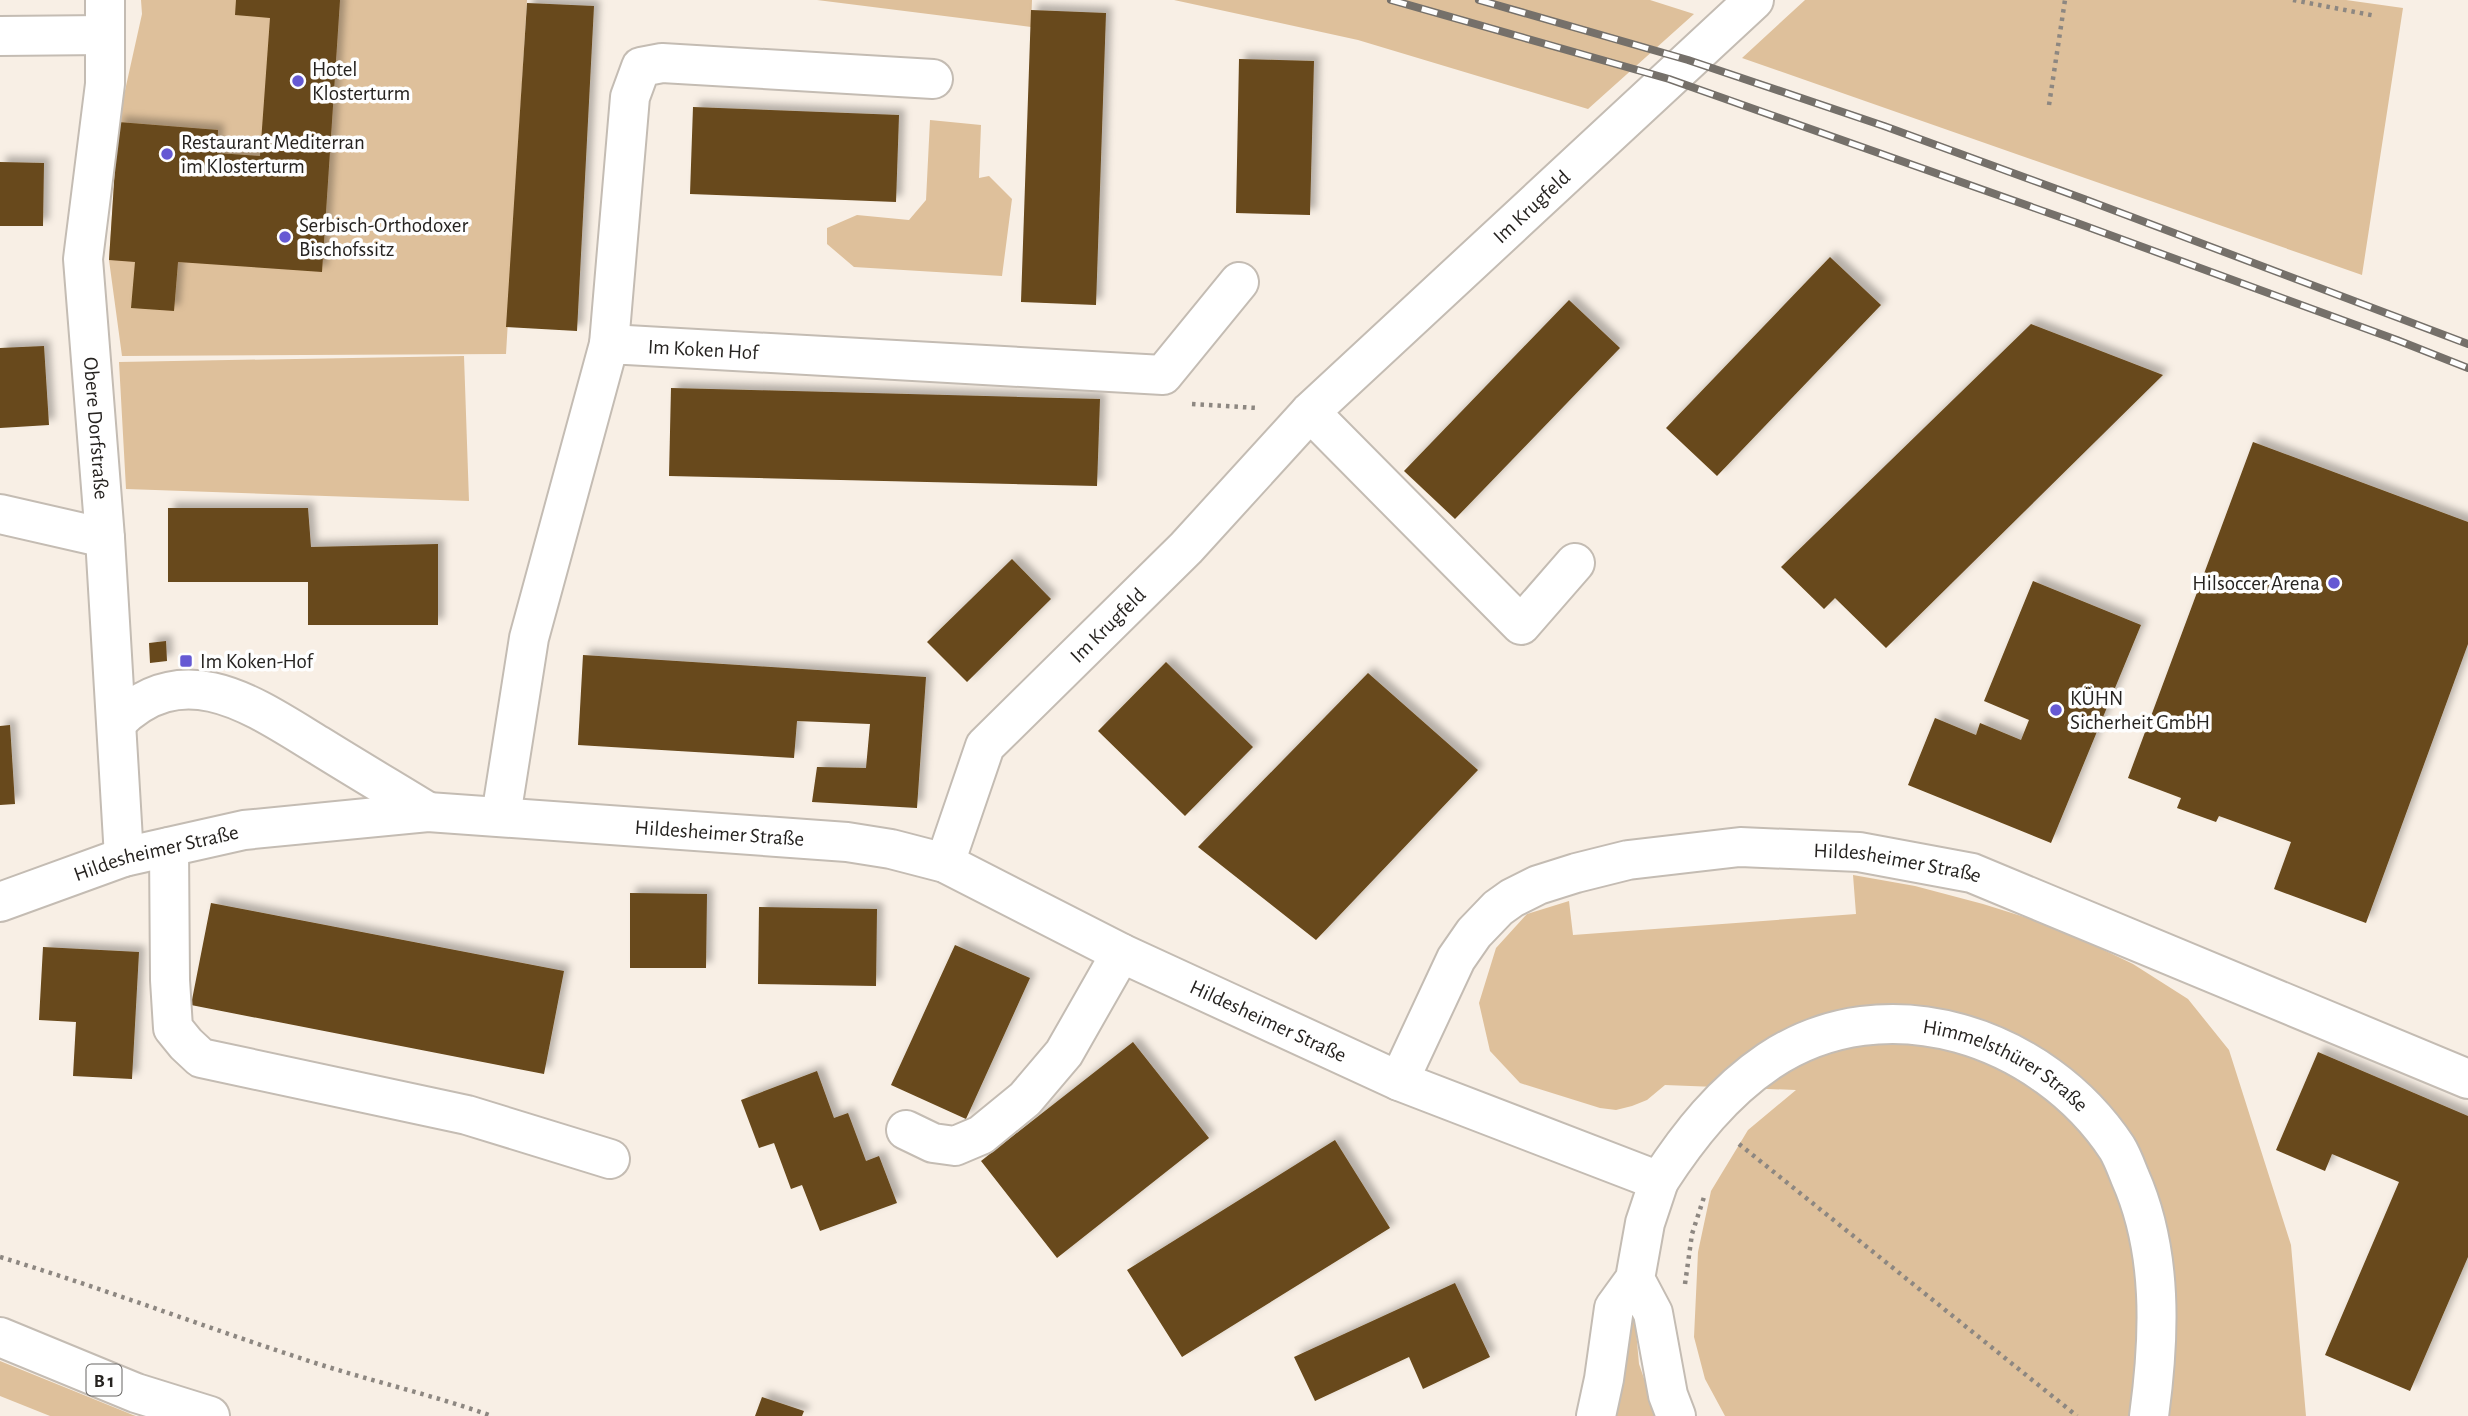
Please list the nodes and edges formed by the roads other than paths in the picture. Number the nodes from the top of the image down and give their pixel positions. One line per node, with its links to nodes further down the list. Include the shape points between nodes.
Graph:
1 (1754, 0): 7 (main road, Im Krugfeld)
2 (105, 18): 3 (main road); 9 (main road, Obere Dorfstraße, via 105,84 83,259)
3 (0, 36)
4 (933, 79): 6 (main road, via 662,63 641,67 630,97)
5 (1239, 282): 6 (main road, Im Koken Hof, via 1163,375)
6 (609, 344): 13 (main road, via 529,638)
7 (1310, 412): 10 (main road, via 1521,625); 16 (main road, Im Krugfeld, via 1186,548 985,746)
8 (0, 514): 9 (main road)
9 (105, 537): 11 (main road, Obere Dorfstraße)
10 (1575, 563)
11 (117, 722): 12 (main road, via 131,708 159,694 194,690 231,696); 15 (main road, Obere Dorfstraße)
12 (428, 812): 13 (main road, Hildesheimer Straße); 14 (main road, Hildesheimer Straße, via 244,830)
13 (500, 816): 16 (main road, Hildesheimer Straße, via 847,842)
14 (169, 847): 15 (main road, Hildesheimer Straße); 22 (main road, via 173,1028 201,1058 467,1115)
15 (124, 857): 17 (main road, Hildesheimer Straße)
16 (946, 863): 18 (main road, Hildesheimer Straße)
17 (0, 902)
18 (1121, 953): 20 (main road, Hildesheimer Straße); 21 (main road, via 1064,1053 1025,1099 981,1135 955,1146 933,1143)
19 (2468, 1079): 20 (main road, Hildesheimer Straße, via 1972,873 1859,852 1740,847 1628,860 1538,885 1512,898 1474,933 1456,959)
20 (1399, 1082): 23 (main road, Hildesheimer Straße)
21 (906, 1130)
22 (610, 1158)
23 (1659, 1181): 24 (main road, Himmelsthürer Straße); 29 (main road, Himmelsthürer Straße, via 1706,1116 1744,1081 1816,1037 1868,1025 1896,1024 1961,1032 1999,1046 2039,1068 2080,1102 2117,1149 2138,1196 2154,1256 2155,1373)
24 (1634, 1279): 27 (main road, via 1614,1308); 28 (main road, via 1653,1313)
25 (0, 1337): 26 (main road, B 1, via 136,1393)
26 (210, 1416)
27 (1597, 1416)
28 (1676, 1416)
29 (2149, 1416)

